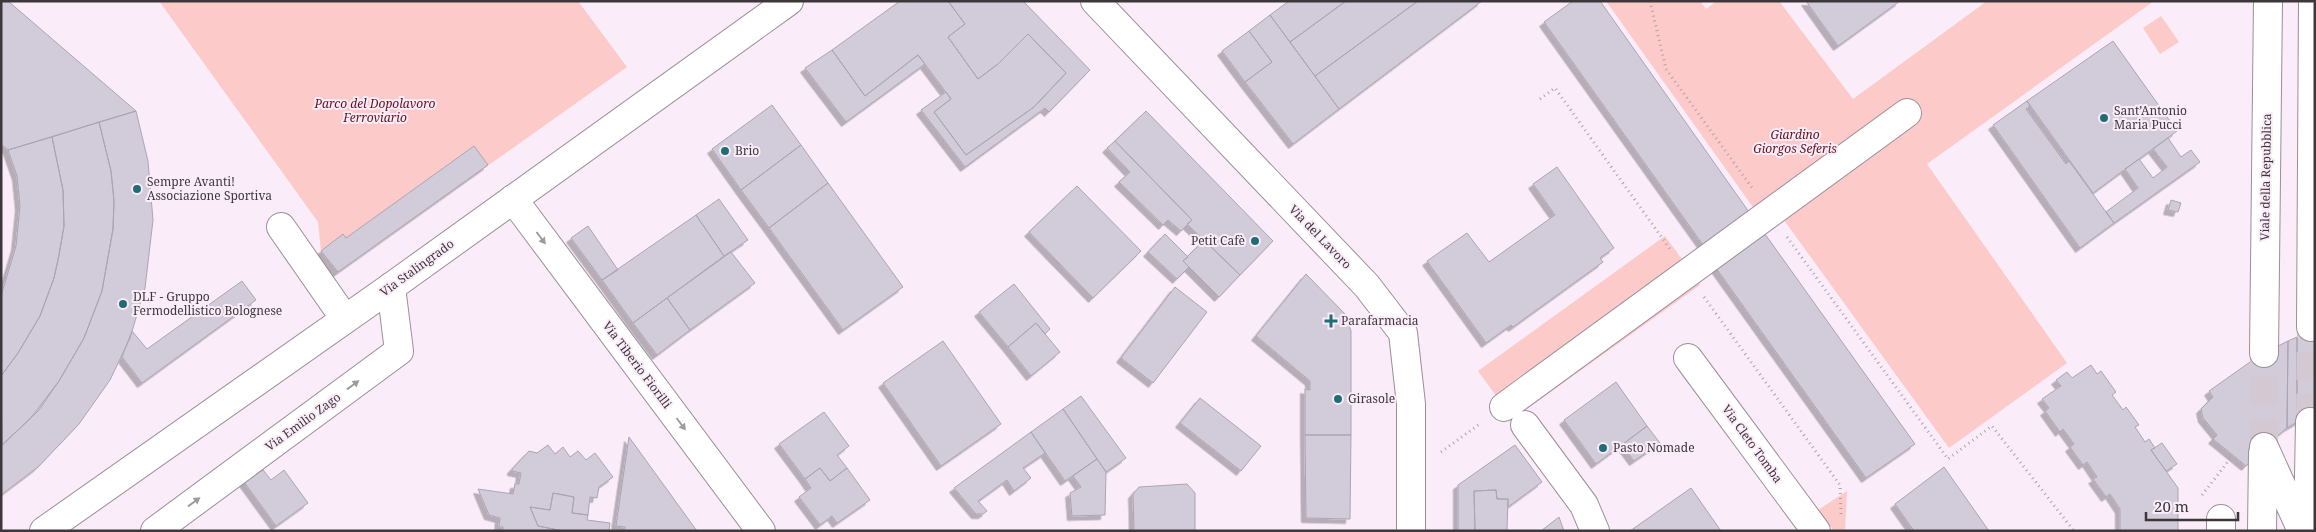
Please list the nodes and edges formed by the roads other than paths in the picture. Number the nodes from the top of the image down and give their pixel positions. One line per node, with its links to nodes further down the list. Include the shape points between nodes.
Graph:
1 (788, 1): 6 (street, Via Stalingrado)
2 (1095, 1): 20 (street, Via del Lavoro, via 1367,286 1403,333 1411,404)
3 (2268, 1): 11 (street, Viale della Repubblica)
4 (2313, 1): 10 (street)
5 (1907, 113): 13 (street)
6 (513, 199): 8 (street, Via Stalingrado); 19 (street, Via Tiberio Fiorilli, one-way to 19)
7 (281, 227): 9 (street)
8 (391, 287): 9 (street, Via Stalingrado); 18 (street, Via Emilio Zago, one-way to 8, via 399,351)
9 (345, 319): 17 (street, Via Stalingrado)
10 (2311, 327)
11 (2264, 353)
12 (1688, 358): 16 (street, Via Cleto Tomba)
13 (1504, 407)
14 (2310, 422): 24 (street)
15 (1525, 425): 21 (street, via 1584,505)
16 (1828, 526)
17 (44, 531)
18 (155, 531)
19 (761, 531)
20 (1411, 531)
21 (1595, 531)
22 (2262, 531): 23 (street, via 2264,447)
23 (2302, 531)
24 (2308, 531)

